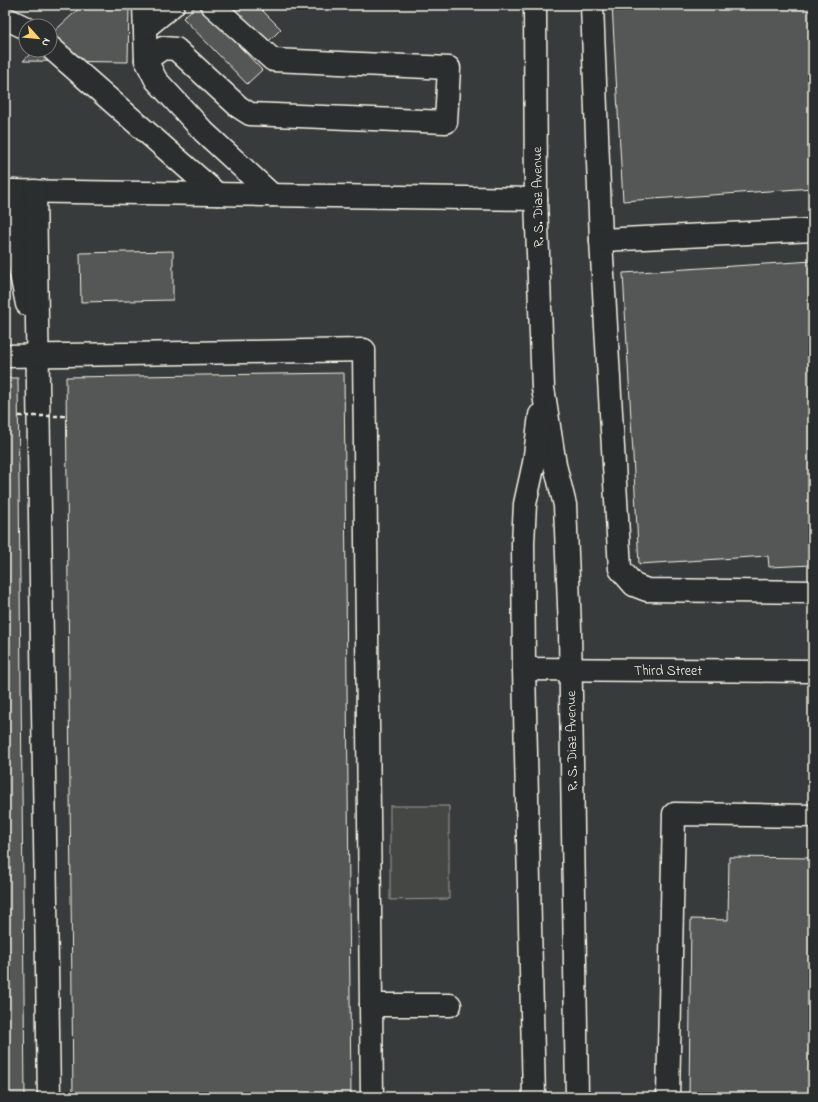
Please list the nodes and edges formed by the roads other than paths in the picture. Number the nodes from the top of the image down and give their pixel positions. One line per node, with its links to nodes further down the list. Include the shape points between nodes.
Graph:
1 (144, 5): 8 (street)
2 (173, 5): 8 (street)
3 (212, 5): 10 (street, via 273,60 449,68 446,122 250,114 239,107 176,49 163,48)
4 (535, 5): 15 (street, R. S. Diaz Avenue)
5 (592, 5): 19 (street)
6 (5, 18): 7 (street)
7 (18, 24)
8 (145, 28): 10 (street)
9 (58, 54): 13 (street)
10 (146, 60): 14 (street, via 156,80 204,132)
11 (9, 191): 12 (street); 16 (street)
12 (35, 191): 13 (street); 17 (street)
13 (216, 194): 14 (street)
14 (272, 195): 15 (street)
15 (536, 199): 22 (street, R. S. Diaz Avenue)
16 (14, 218): 17 (street); 21 (street, via 14,240)
17 (36, 218): 21 (street)
18 (813, 230): 19 (street)
19 (601, 240): 23 (street, via 620,569 634,585 647,590)
20 (5, 356): 21 (street)
21 (37, 356): 28 (street, via 364,350); 30 (street)
22 (542, 388): 24 (street, R. S. Diaz Avenue, via 534,463 525,504); 25 (street, R. S. Diaz Avenue, via 555,465 565,505)
23 (813, 592)
24 (524, 669): 25 (street, Third Street); 32 (street, R. S. Diaz Avenue)
25 (569, 670): 26 (street, Third Street); 33 (street, R. S. Diaz Avenue)
26 (813, 671)
27 (813, 816): 34 (street, via 674,814)
28 (371, 1005): 29 (street); 31 (street)
29 (450, 1005)
30 (49, 1097)
31 (372, 1097)
32 (534, 1097)
33 (577, 1097)
34 (668, 1097)

